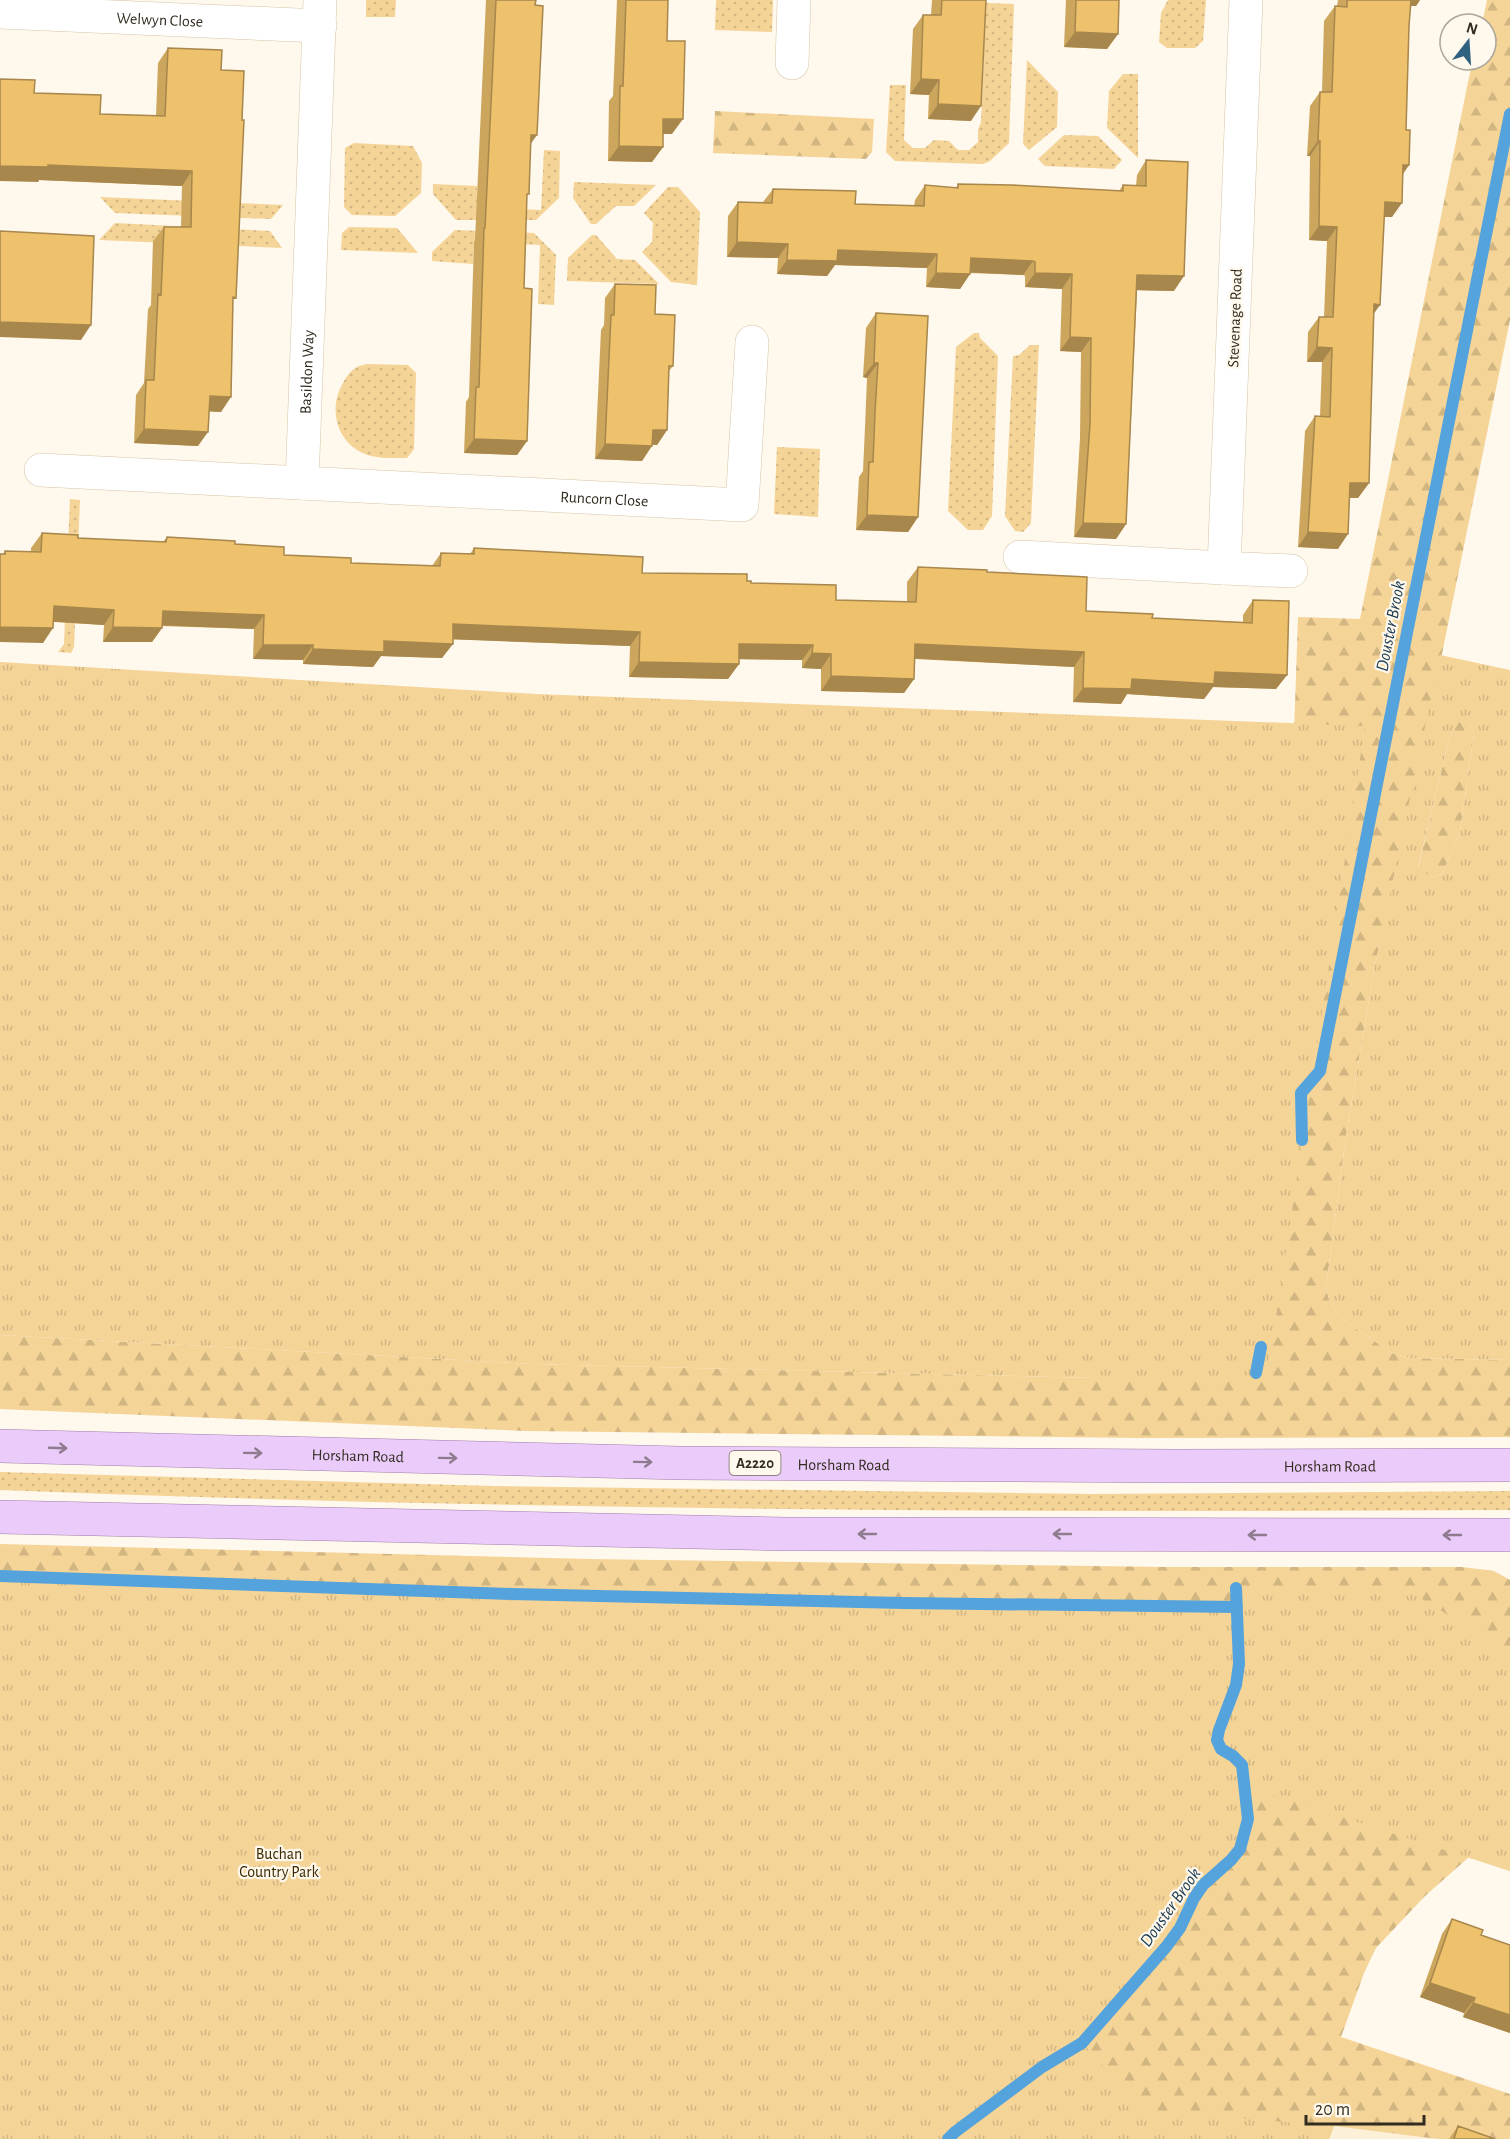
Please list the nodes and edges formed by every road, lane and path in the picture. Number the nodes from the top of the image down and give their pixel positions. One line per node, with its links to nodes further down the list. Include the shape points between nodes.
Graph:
1 (794, 0): 5 (street)
2 (1246, 0): 10 (street, Stevenage Road)
3 (0, 12): 4 (street, Welwyn Close)
4 (320, 13): 8 (street, Basildon Way)
5 (792, 63)
6 (752, 342): 8 (street, Runcorn Close, via 742,505)
7 (41, 470): 8 (street)
8 (302, 483)
9 (1020, 557): 10 (street)
10 (1224, 568): 11 (street)
11 (1292, 571)
12 (0, 1446): 13 (main road, Horsham Road / A2220, one-way to 13, via 692,1463)
13 (1510, 1465)
14 (0, 1517): 15 (main road, one-way to 14, via 787,1534)
15 (1510, 1535)

